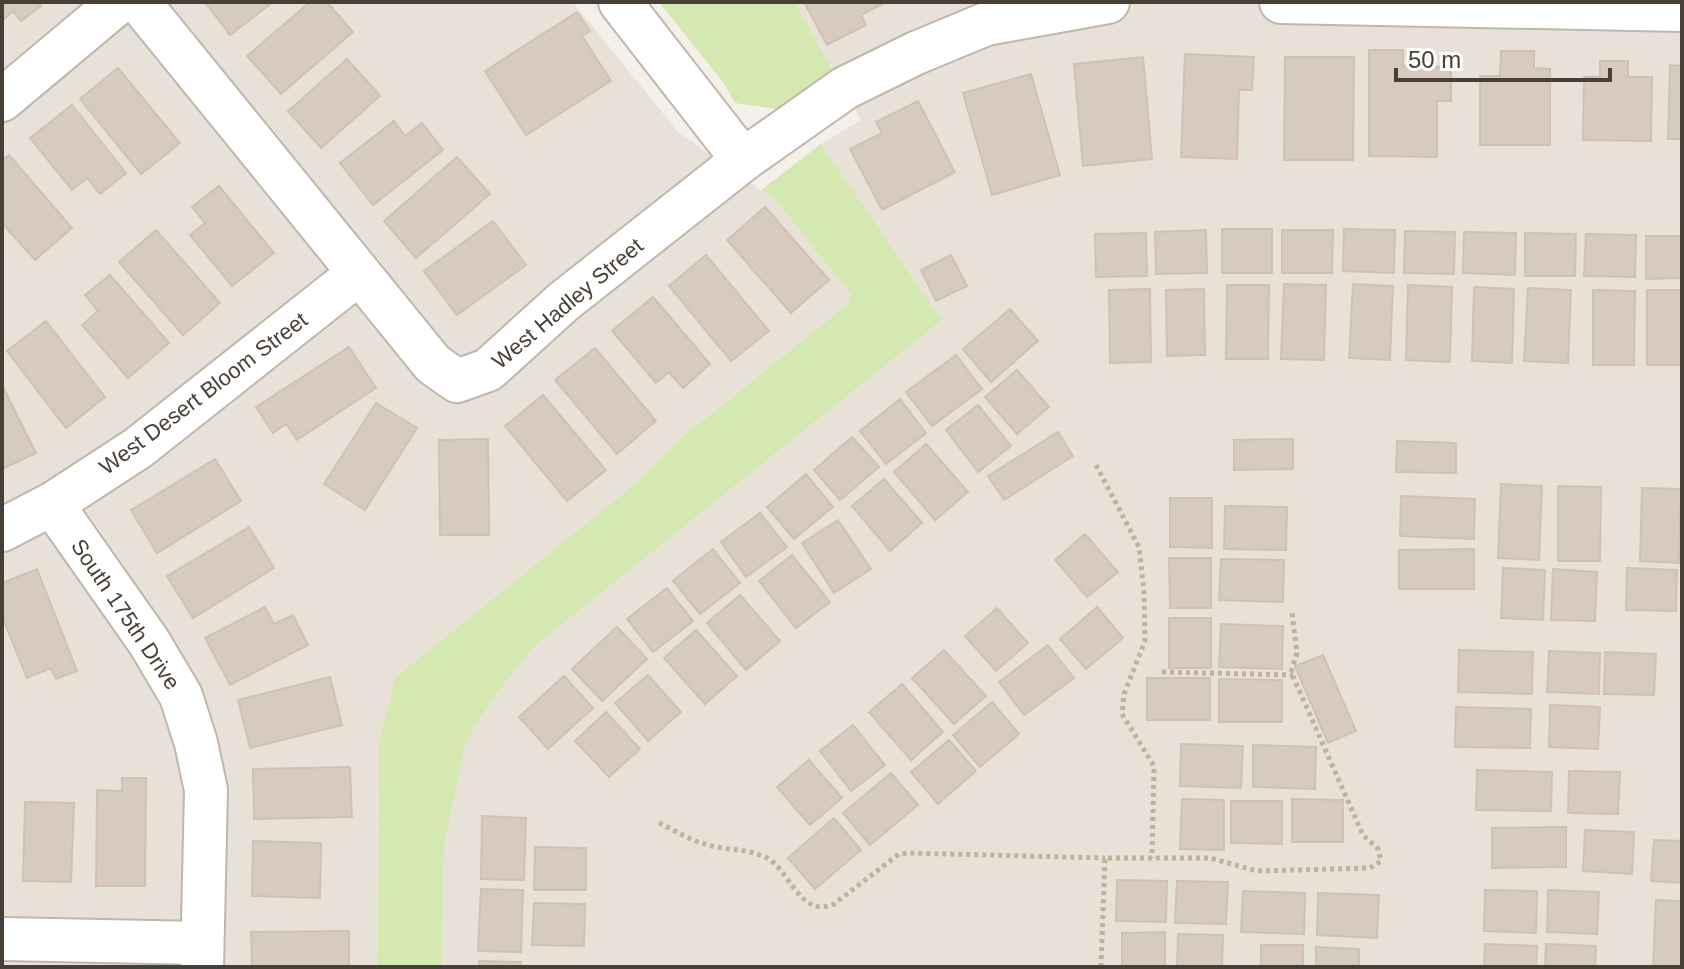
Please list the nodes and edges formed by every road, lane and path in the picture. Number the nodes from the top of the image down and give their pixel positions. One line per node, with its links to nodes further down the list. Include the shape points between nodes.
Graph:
1 (119, 2): 7 (street)
2 (139, 2): 9 (street, West Hadley Street)
3 (620, 2): 8 (street)
4 (1108, 2): 8 (street, West Hadley Street, via 986,24 916,53 845,88)
5 (1281, 2): 6 (street)
6 (1682, 10)
7 (2, 100)
8 (743, 160): 9 (street, West Hadley Street, via 563,302 488,370 457,381 433,364)
9 (358, 274): 11 (street, West Desert Bloom Street, via 138,448)
10 (1096, 465): 18 (path, via 1139,547 1145,641 1124,694 1122,714 1154,766)
11 (52, 504): 12 (street, West Desert Bloom Street); 20 (street, South 175th Drive, via 181,696 206,790)
12 (2, 530)
13 (1292, 612): 15 (path, via 1297,653)
14 (1162, 672): 15 (path)
15 (1293, 675): 18 (path, via 1363,835 1378,849 1381,861 1370,868 1257,871 1210,858)
16 (659, 823): 17 (path, via 705,845 769,859 806,901 826,907 899,854)
17 (1105, 858): 18 (path); 21 (path)
18 (1152, 858)
19 (2, 939): 20 (street)
20 (202, 955)
21 (1101, 967)

